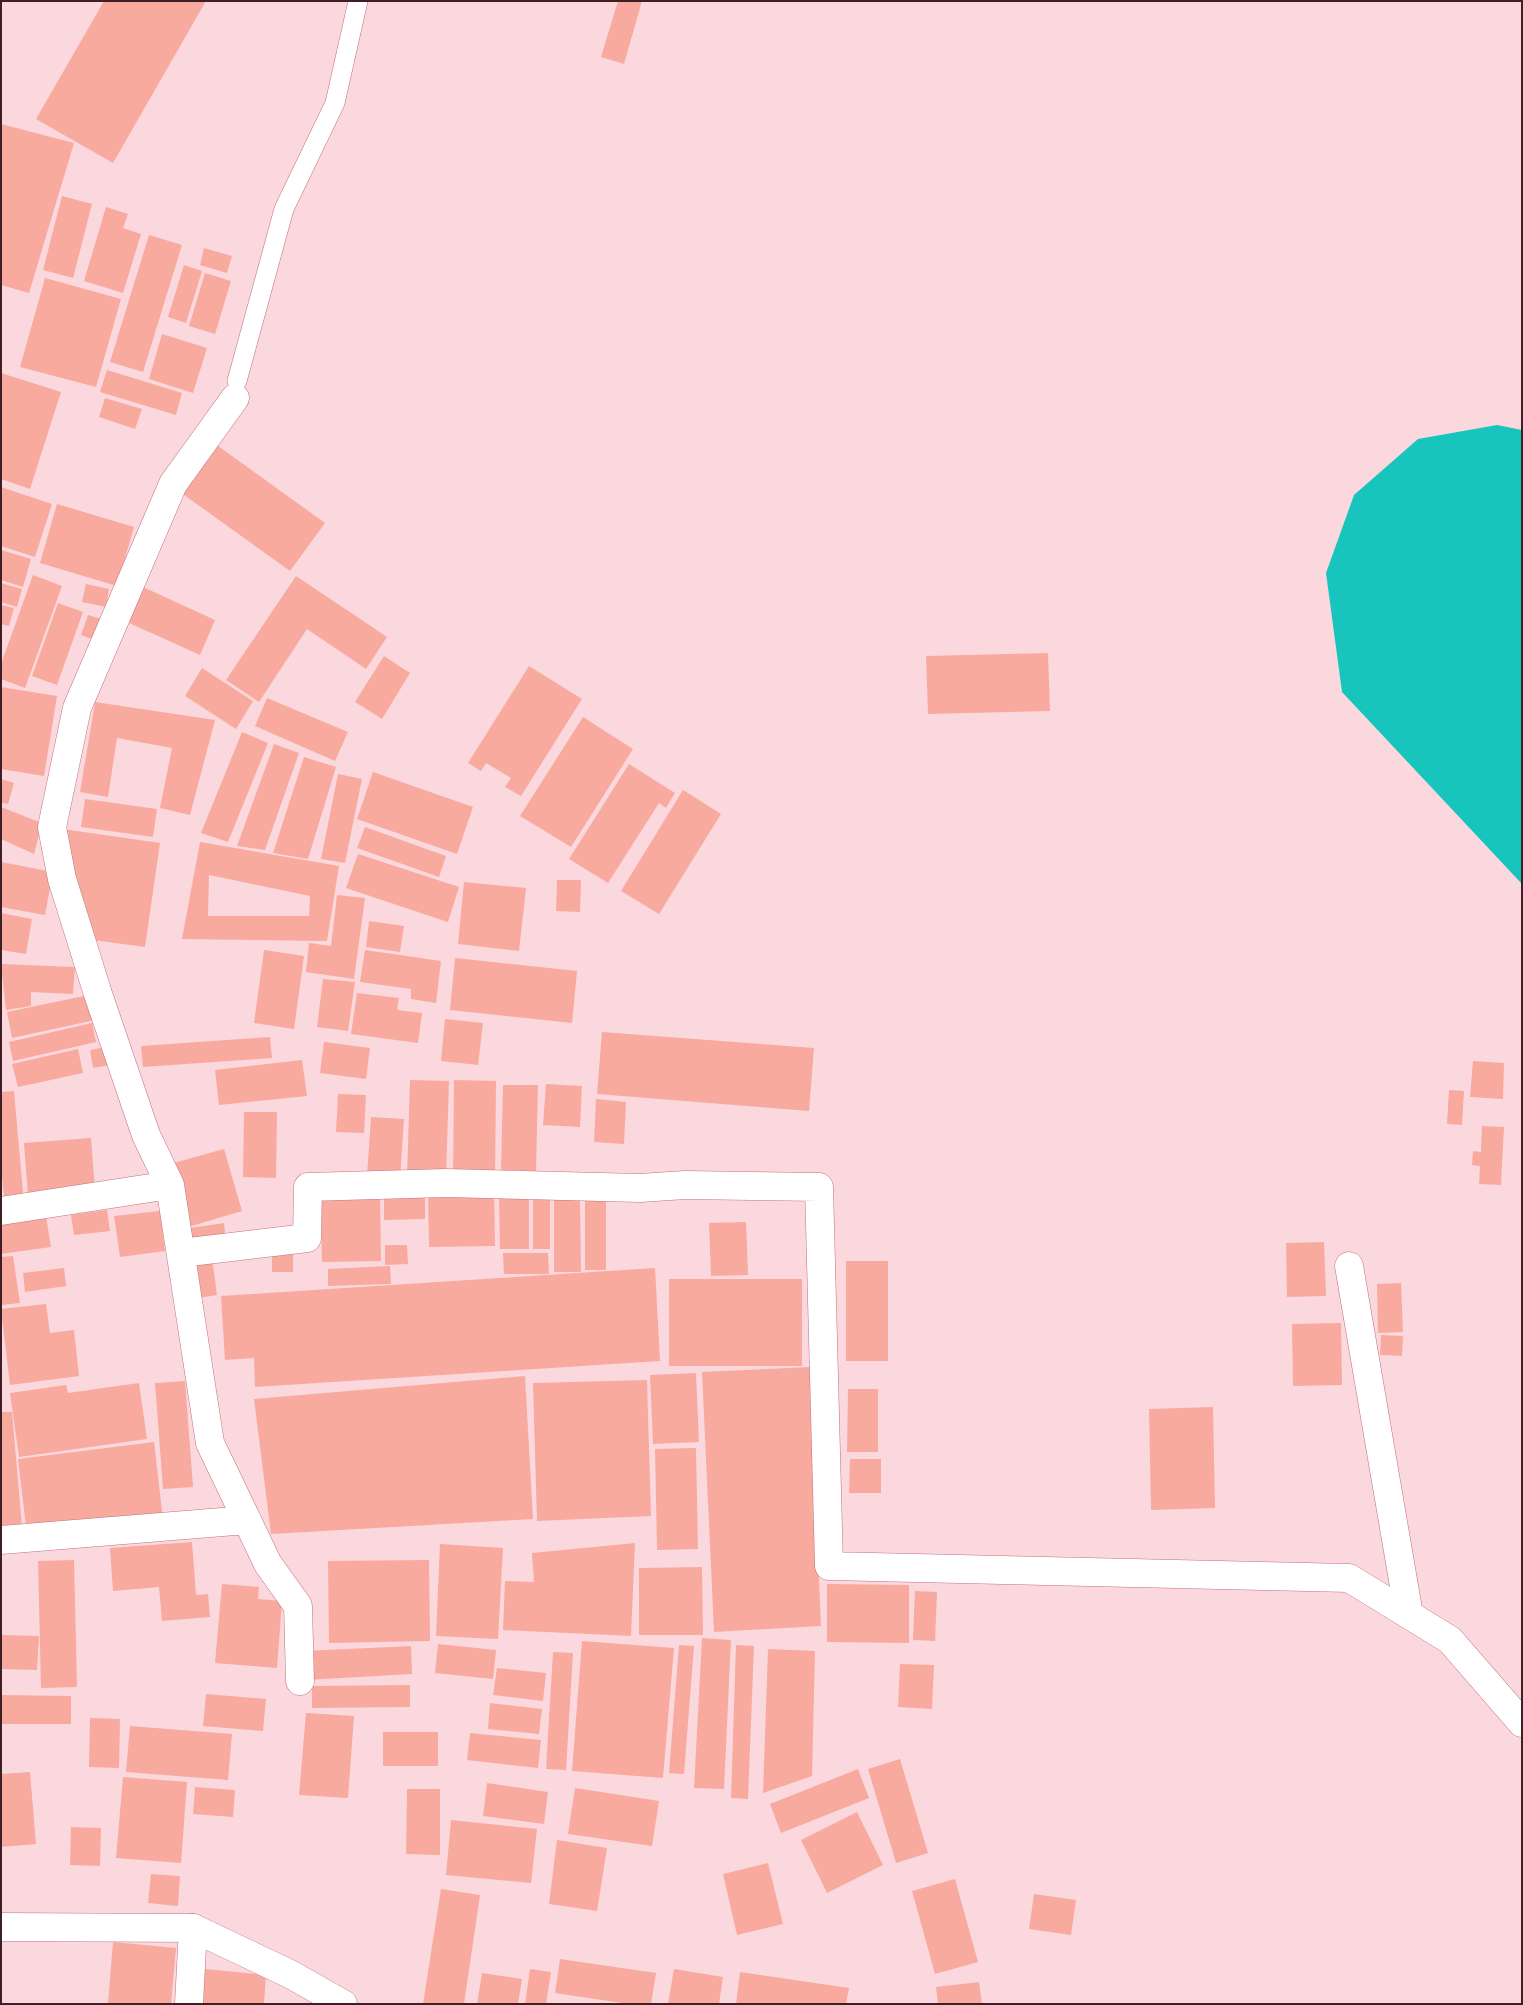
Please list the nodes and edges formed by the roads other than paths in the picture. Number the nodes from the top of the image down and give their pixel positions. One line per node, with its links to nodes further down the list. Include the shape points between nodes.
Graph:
1 (358, 1): 2 (lane, via 334,103 284,209)
2 (236, 390): 3 (street, via 173,484 88,681 77,708 52,827 62,879 98,994 146,1135)
3 (170, 1185): 4 (street); 5 (street)
4 (1, 1211)
5 (181, 1253): 7 (street, via 210,1443); 9 (street, via 307,1238 308,1187 446,1183 640,1188 686,1185 819,1187 829,1566 1349,1578)
6 (1349, 1266): 9 (street)
7 (247, 1520): 8 (street); 10 (street, via 268,1564 298,1606)
8 (1, 1540)
9 (1409, 1615): 11 (street, via 1450,1640)
10 (300, 1681)
11 (1522, 1723)
12 (1, 1927): 13 (street)
13 (193, 1928): 14 (street); 15 (street, via 290,1974)
14 (189, 2004)
15 (343, 2004)

